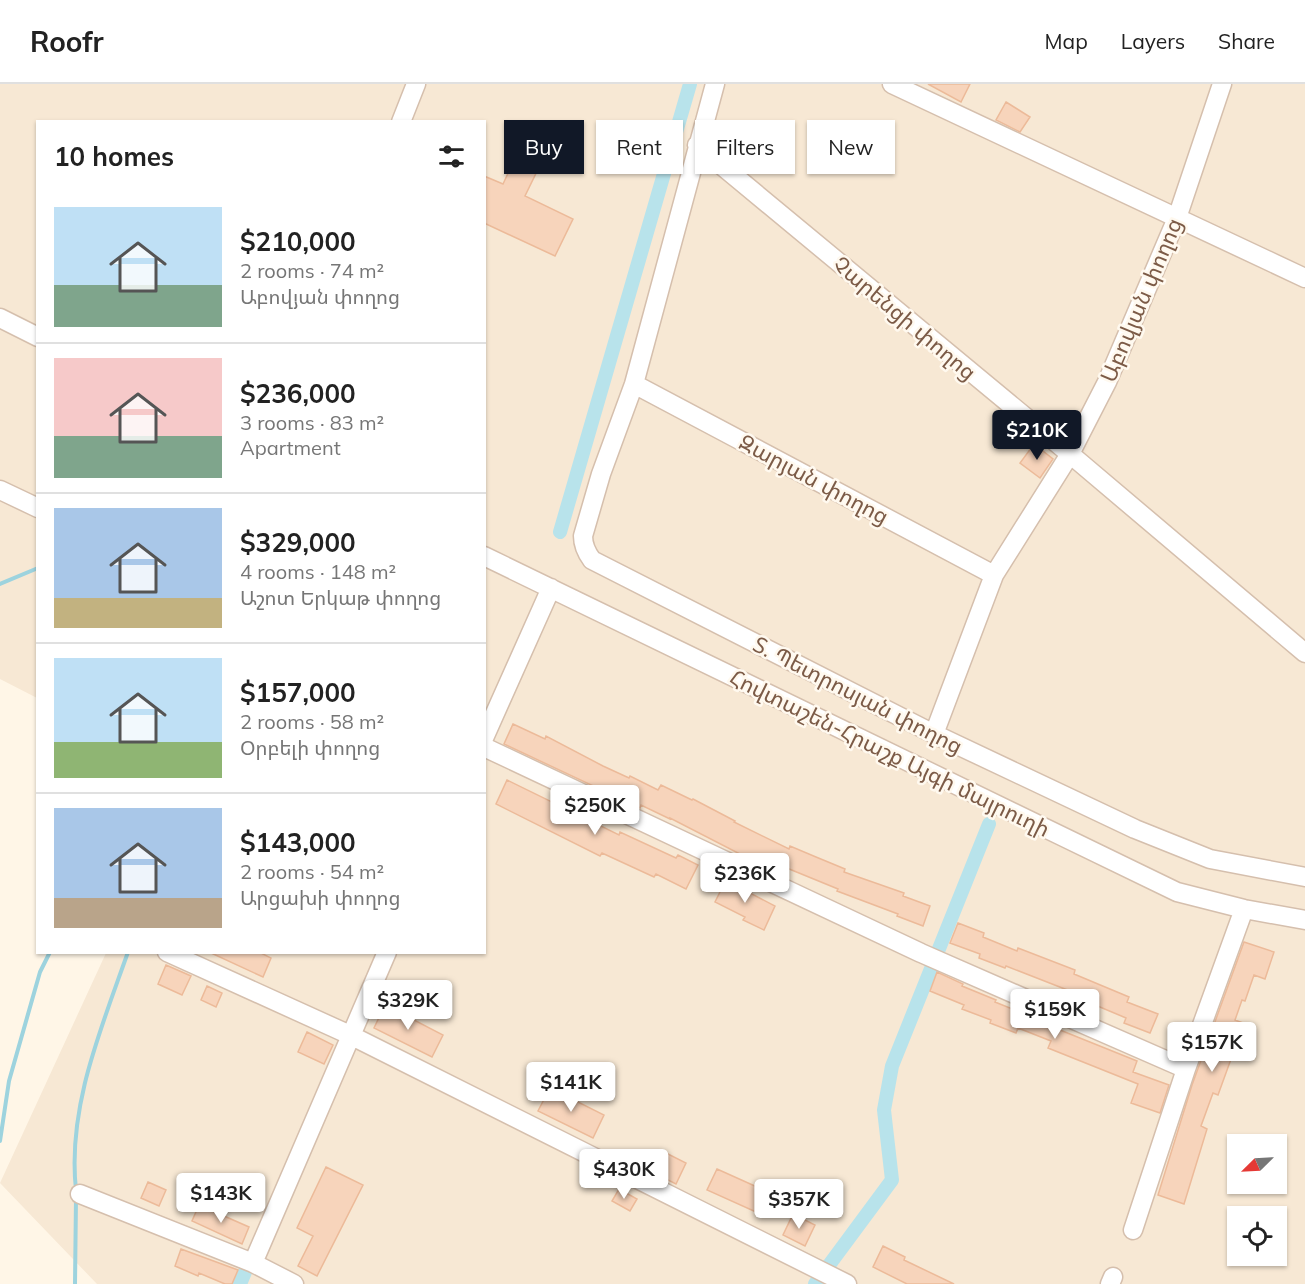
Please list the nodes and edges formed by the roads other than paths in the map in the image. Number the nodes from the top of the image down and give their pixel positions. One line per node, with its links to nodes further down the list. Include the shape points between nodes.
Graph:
1 (416, 84): 6 (street)
2 (715, 84): 7 (street, Տ. Պետրոսյան փողոց)
3 (892, 84): 5 (street)
4 (1222, 84): 10 (street, Աբովյան փողոց)
5 (920, 90): 10 (street)
6 (402, 120)
7 (704, 120)
8 (695, 153): 14 (street, Տ. Պետրոսյան փողոց)
9 (732, 174): 15 (street, Չարենցի փողոց)
10 (1177, 218): 11 (street); 15 (street, Աբովյան փողոց, via 1107,382)
11 (1305, 278)
12 (0, 318): 13 (street)
13 (36, 336)
14 (634, 384): 19 (street, Զարյան փողոց); 23 (street, Տ. Պետրոսյան փողոց, via 583,536 592,560)
15 (1070, 454): 19 (street, Աբովյան փողոց); 21 (street, Չարենցի փողոց)
16 (0, 490): 17 (street)
17 (36, 507)
18 (486, 557): 20 (street, Հովտաշեն-Հրաշք Այգի մայրուղի)
19 (994, 574): 23 (street, Աբովյան փողոց)
20 (550, 588): 22 (street); 26 (street, Հովտաշեն-Հրաշք Այգի մայրուղի, via 1177,892)
21 (1305, 653)
22 (486, 733)
23 (934, 734): 25 (street, Տ. Պետրոսյան փողոց, via 1135,829 1210,859)
24 (486, 748): 31 (street, via 921,953)
25 (1305, 877)
26 (1244, 909): 27 (street, Հովտաշեն-Հրաշք Այգի մայրուղի); 31 (street)
27 (1305, 920)
28 (171, 954): 30 (street)
29 (386, 954): 30 (street)
30 (350, 1035): 34 (street); 35 (street)
31 (1186, 1069): 33 (street)
32 (80, 1194): 34 (street)
33 (1133, 1230)
34 (252, 1263): 36 (street)
35 (841, 1281)
36 (294, 1284)

